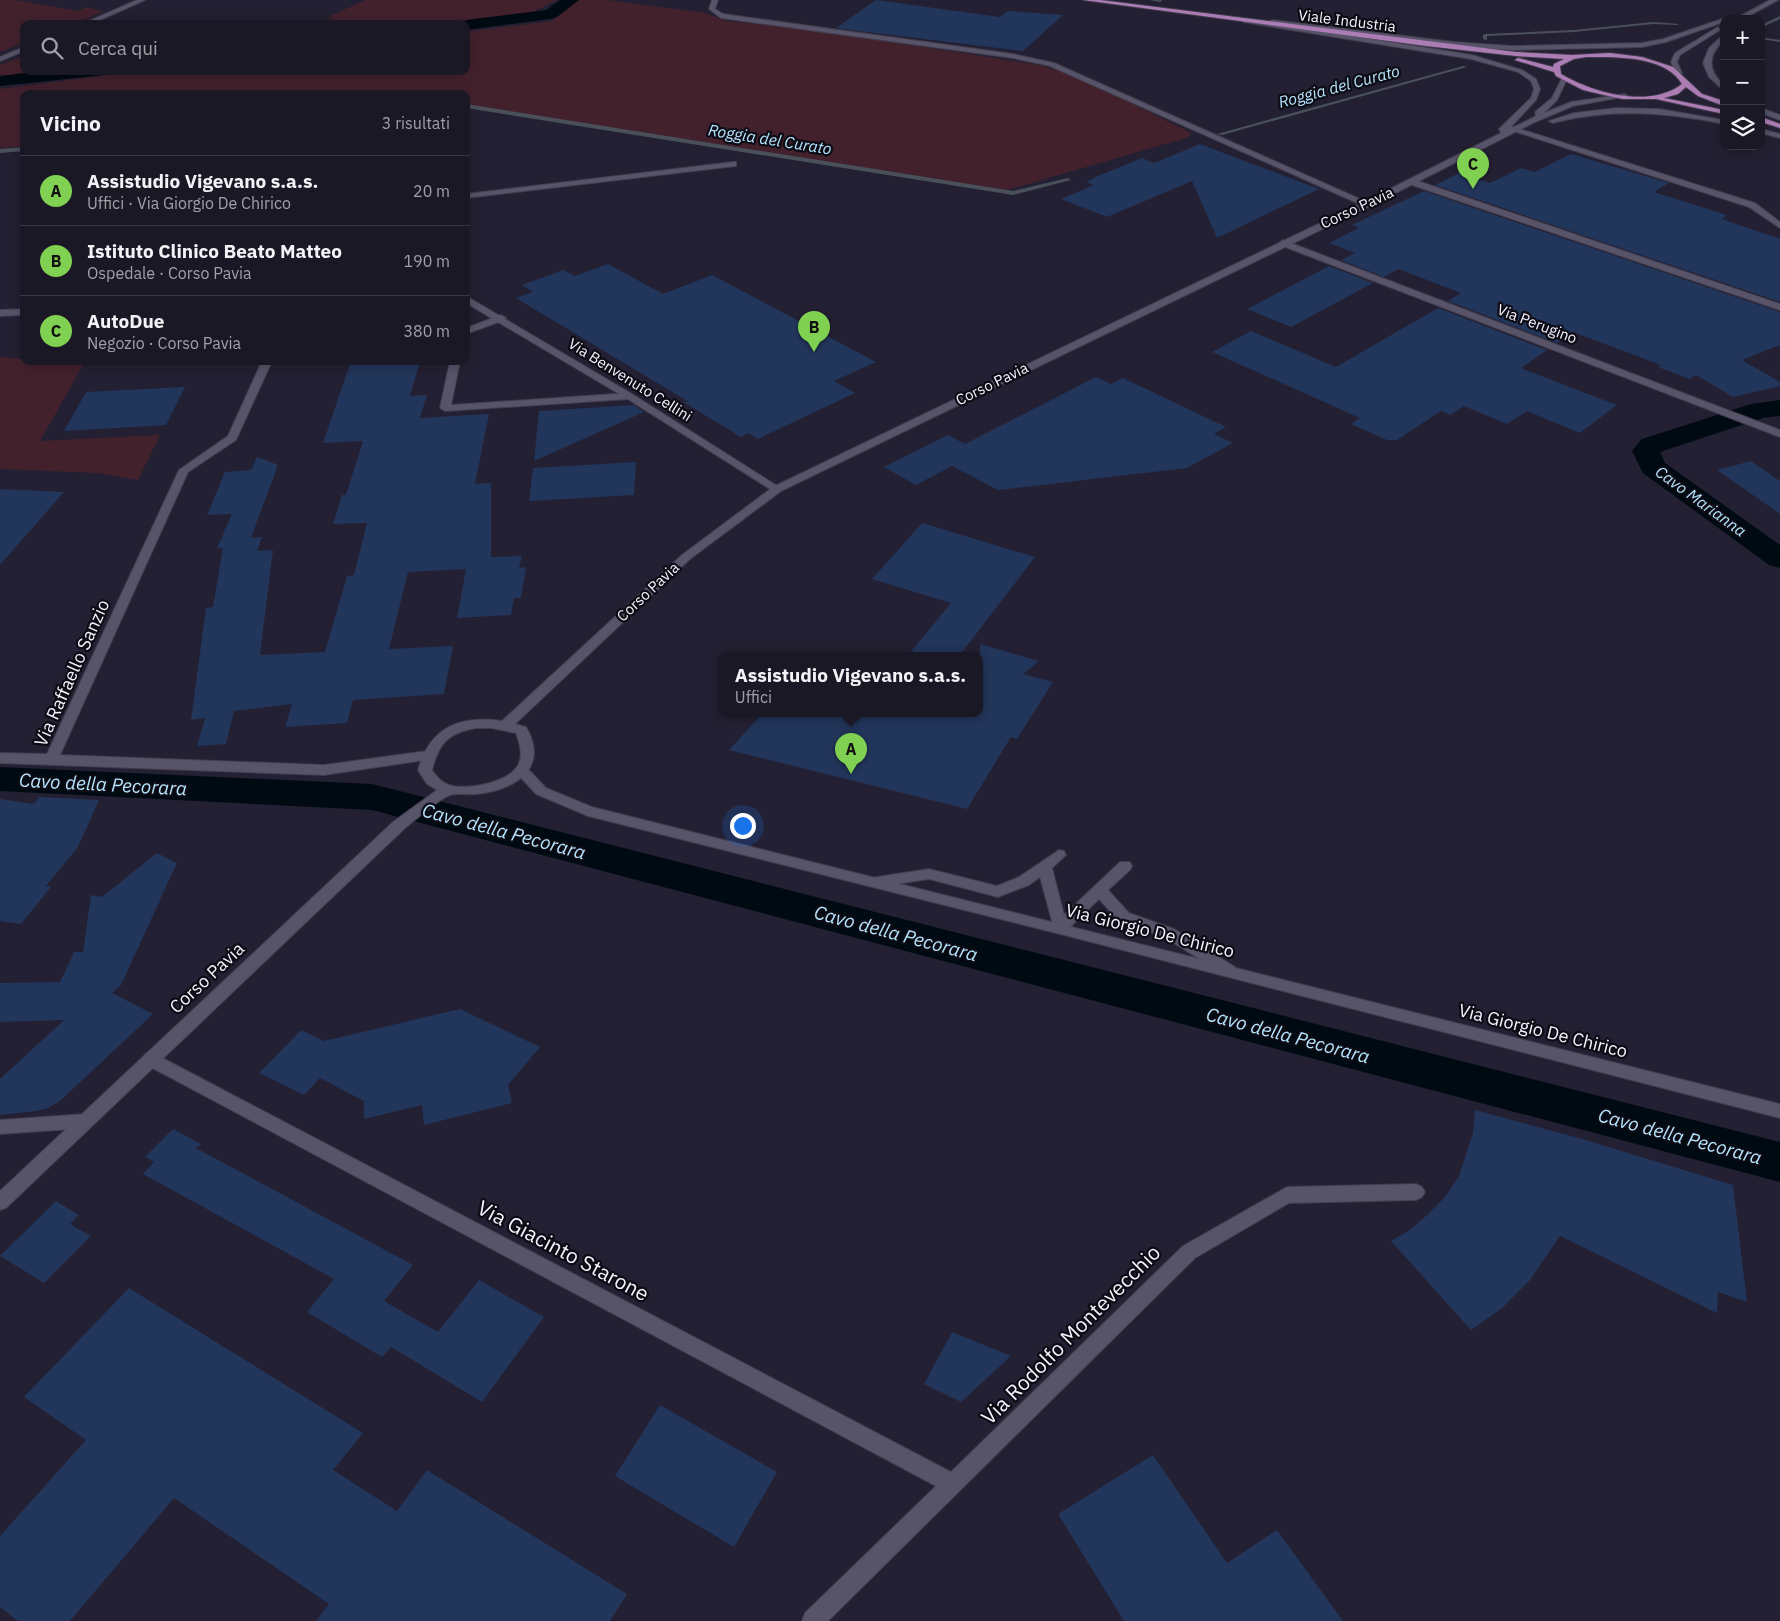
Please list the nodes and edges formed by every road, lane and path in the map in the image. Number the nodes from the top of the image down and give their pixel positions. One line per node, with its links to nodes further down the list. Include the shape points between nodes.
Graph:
1 (142, 0): 9 (street)
2 (716, 0): 45 (street, via 712,9 721,16 1052,64)
3 (1086, 0): 10 (main road, Viale Industria)
4 (1775, 0): 5 (street)
5 (1759, 8): 6 (street); 7 (street); 8 (street)
6 (1739, 15)
7 (1746, 15)
8 (1751, 15)
9 (94, 20)
10 (1237, 20): 11 (street, via 1511,48 1642,45 1664,41); 15 (main road, Viale Industria); 35 (street, via 1472,57 1520,71 1534,80 1537,89 1534,99)
11 (1720, 21)
12 (1720, 28): 13 (street)
13 (1713, 31): 17 (street, via 1662,49 1635,54); 21 (street, via 1677,54 1674,62)
14 (1720, 40): 24 (street, via 1708,53 1706,66 1712,80)
15 (1426, 44): 18 (main road, Viale Industria); 20 (main road, Viale Industria)
16 (20, 51): 19 (street)
17 (1602, 54): 18 (main road, Viale Industria); 21 (main road, Viale Industria, via 1655,62)
18 (1572, 57): 20 (main road, via 1556,65)
19 (0, 59)
20 (1556, 70): 22 (main road)
21 (1679, 73): 23 (main road)
22 (1564, 79): 25 (main road, via 1589,90); 32 (street, Corso Pavia, via 1555,99)
23 (1686, 84): 26 (main road, via 1669,95); 27 (main road, via 1700,95)
24 (1720, 86)
25 (1625, 96): 26 (main road); 32 (street, Corso Pavia, via 1572,104)
26 (1651, 97): 28 (main road)
27 (1720, 102)
28 (1720, 111)
29 (1765, 112): 30 (street)
30 (1780, 118)
31 (1765, 120): 36 (main road)
32 (1530, 121): 37 (street, Corso Pavia)
33 (1720, 121): 37 (street, via 1672,112 1615,109 1576,113)
34 (1765, 124): 38 (main road)
35 (1507, 126): 37 (street); 41 (street)
36 (1780, 126)
37 (1519, 130): 41 (street, Corso Pavia); 46 (street, via 1752,205)
38 (1780, 130)
39 (1765, 133): 40 (street)
40 (1780, 136)
41 (1492, 140): 43 (street, Corso Pavia)
42 (732, 164): 44 (street)
43 (1412, 182): 45 (street, Corso Pavia); 49 (street)
44 (470, 196)
45 (1367, 204): 47 (street, Corso Pavia)
46 (1780, 226)
47 (1283, 243): 57 (street, Via Perugino); 60 (street, Corso Pavia)
48 (470, 301): 52 (street, Via Benvenuto Cellini)
49 (1780, 307)
50 (20, 312): 51 (street)
51 (0, 313)
52 (501, 318): 53 (street); 56 (street, Via Benvenuto Cellini)
53 (470, 330)
54 (265, 365): 64 (street, Via Raffaello Sanzio, via 232,438 184,470)
55 (454, 365): 56 (street, via 445,408)
56 (629, 396): 60 (street, Via Benvenuto Cellini)
57 (1728, 414): 58 (street, Via Perugino)
58 (1749, 422): 59 (street, Via Perugino)
59 (1780, 434)
60 (777, 489): 61 (street, Corso Pavia, via 686,557)
61 (506, 725): 62 (street, via 487,722 467,724 434,743); 65 (street, via 522,730 528,743 529,756)
62 (427, 756): 64 (street, Via Raffaello Sanzio, via 324,770); 66 (street, via 425,770 432,781)
63 (0, 758): 64 (street)
64 (51, 759)
65 (521, 770): 66 (street, via 506,783 488,790); 70 (street, Via Giorgio De Chirico, via 541,791 588,811)
66 (446, 791): 74 (street, Corso Pavia, via 398,826)
67 (1059, 855): 68 (street)
68 (1044, 866): 70 (street, via 1024,881 998,892 929,874); 72 (street)
69 (1125, 866): 71 (street)
70 (877, 882): 72 (street, Via Giorgio De Chirico)
71 (1098, 890): 72 (street); 73 (street, via 1124,917 1169,933)
72 (1060, 928): 73 (street, Via Giorgio De Chirico)
73 (1230, 971): 75 (street, Via Giorgio De Chirico)
74 (151, 1059): 76 (street, Corso Pavia); 80 (street, Via Giacinto Starone)
75 (1780, 1111)
76 (86, 1121): 77 (street); 79 (street, Corso Pavia)
77 (0, 1127)
78 (1416, 1192): 80 (street, Via Rodolfo Montevecchio, via 1287,1195 1189,1252)
79 (0, 1202)
80 (953, 1484): 81 (street, Via Rodolfo Montevecchio)
81 (813, 1621)

